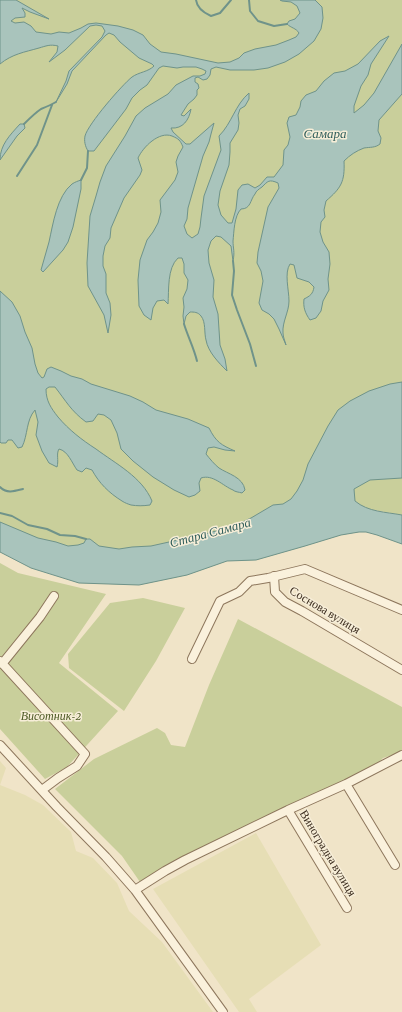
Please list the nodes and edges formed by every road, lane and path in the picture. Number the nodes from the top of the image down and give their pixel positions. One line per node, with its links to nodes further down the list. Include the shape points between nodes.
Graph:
1 (274, 576): 3 (street, via 305,569); 4 (street, via 250,581 239,592 220,601); 6 (street, Соснова вулиця, via 275,592 285,602)
2 (54, 596): 5 (street, via 40,617)
3 (402, 610)
4 (192, 659)
5 (1, 662): 10 (street, via 85,754 77,766)
6 (402, 670)
7 (0, 745): 10 (street)
8 (402, 755): 9 (street)
9 (346, 784): 11 (street); 12 (street)
10 (42, 790): 13 (street)
11 (288, 810): 13 (street, via 185,860); 14 (street, Виноградна вулиця)
12 (394, 865)
13 (135, 890): 15 (street)
14 (347, 908)
15 (224, 1012)

